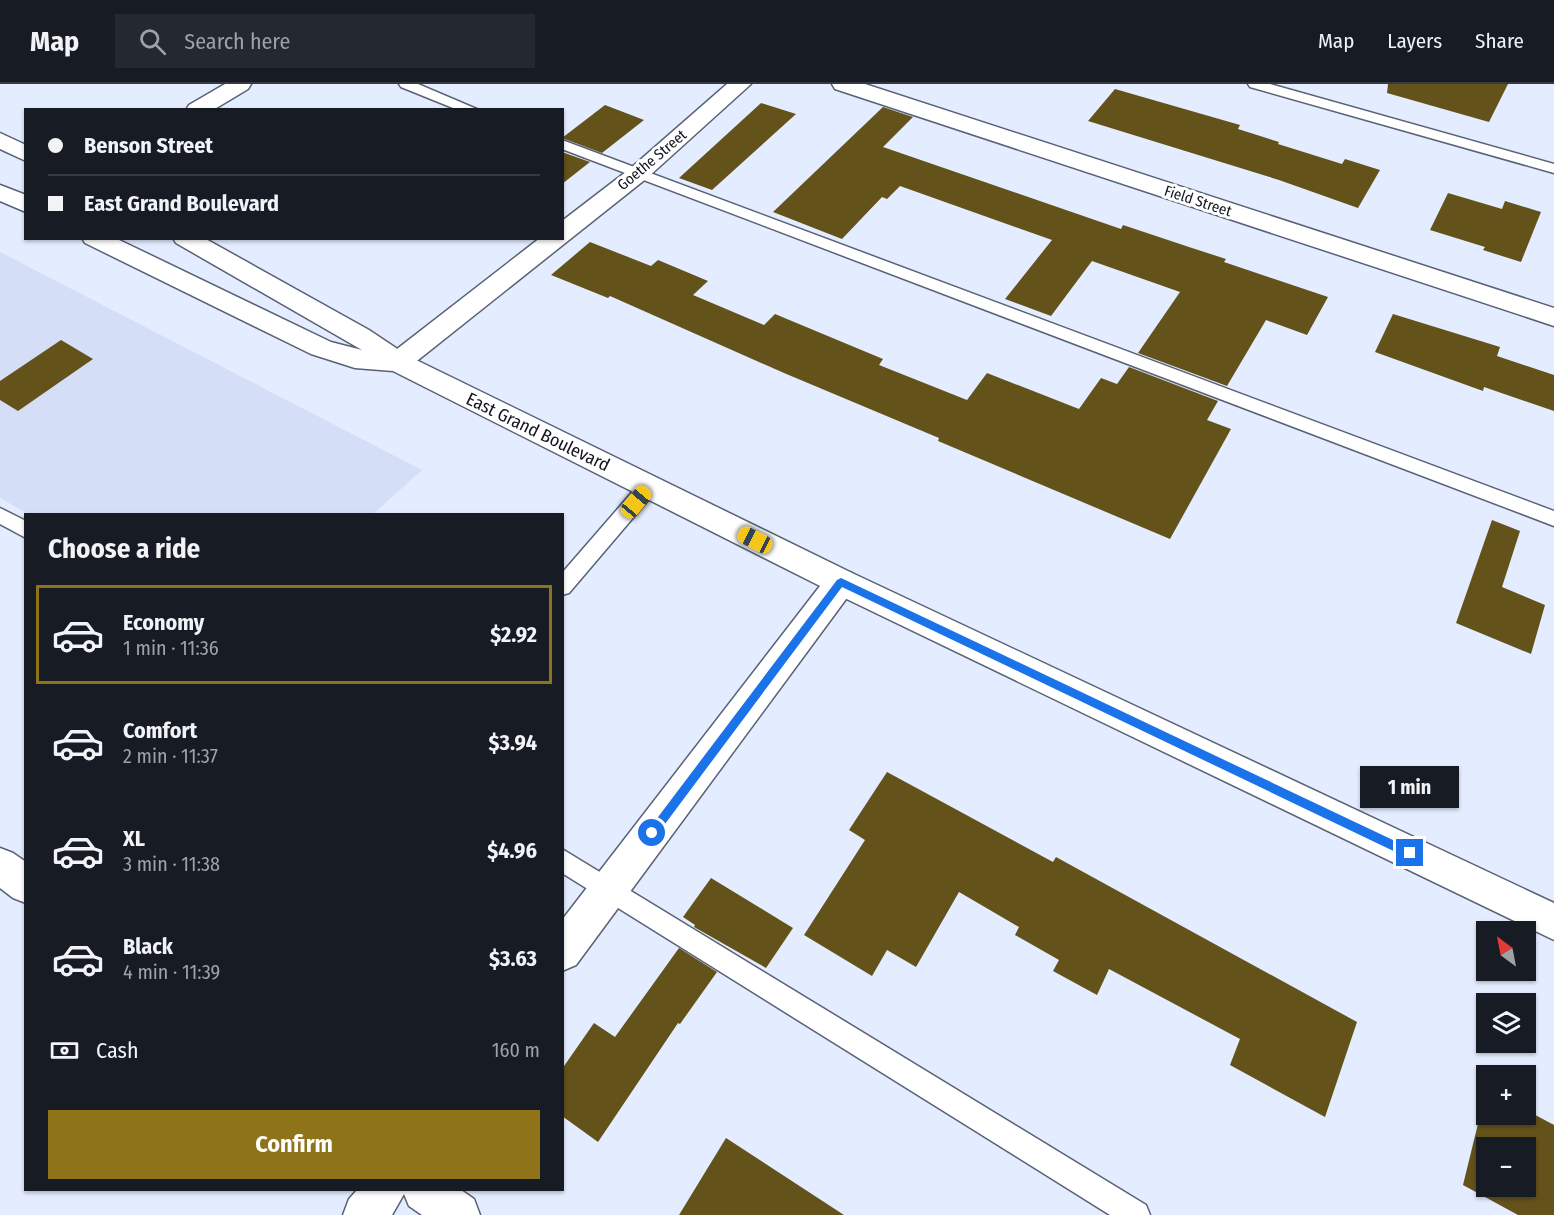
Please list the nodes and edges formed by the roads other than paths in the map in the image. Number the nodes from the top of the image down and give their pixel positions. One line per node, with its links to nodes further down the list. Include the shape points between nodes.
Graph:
1 (240, 84): 6 (street)
2 (406, 84): 7 (lane)
3 (740, 84): 12 (street, Goethe Street)
4 (843, 84): 19 (street, Field Street)
5 (1256, 84): 11 (lane)
6 (200, 108)
7 (467, 108)
8 (0, 140): 10 (street)
9 (564, 145): 12 (lane)
10 (24, 152)
11 (1554, 170)
12 (639, 173): 15 (street, Goethe Street); 23 (lane)
13 (0, 192): 14 (street)
14 (24, 204)
15 (564, 231)
16 (98, 240): 20 (street, East Grand Boulevard, via 321,348 355,359)
17 (189, 240): 20 (street, East Grand Boulevard, via 360,336)
18 (553, 240): 20 (street)
19 (1554, 317)
20 (398, 362): 21 (street, East Grand Boulevard)
21 (648, 487): 25 (street, East Grand Boulevard); 26 (lane)
22 (0, 515): 24 (lane)
23 (1554, 519)
24 (24, 530)
25 (841, 582): 30 (street); 31 (street, East Grand Boulevard)
26 (564, 585)
27 (564, 861): 30 (lane)
28 (0, 865): 29 (street)
29 (24, 883)
30 (610, 889): 32 (street); 37 (lane)
31 (1554, 922)
32 (564, 949)
33 (383, 1191): 35 (street)
34 (425, 1191): 36 (street)
35 (365, 1215)
36 (458, 1215)
37 (1136, 1215)

